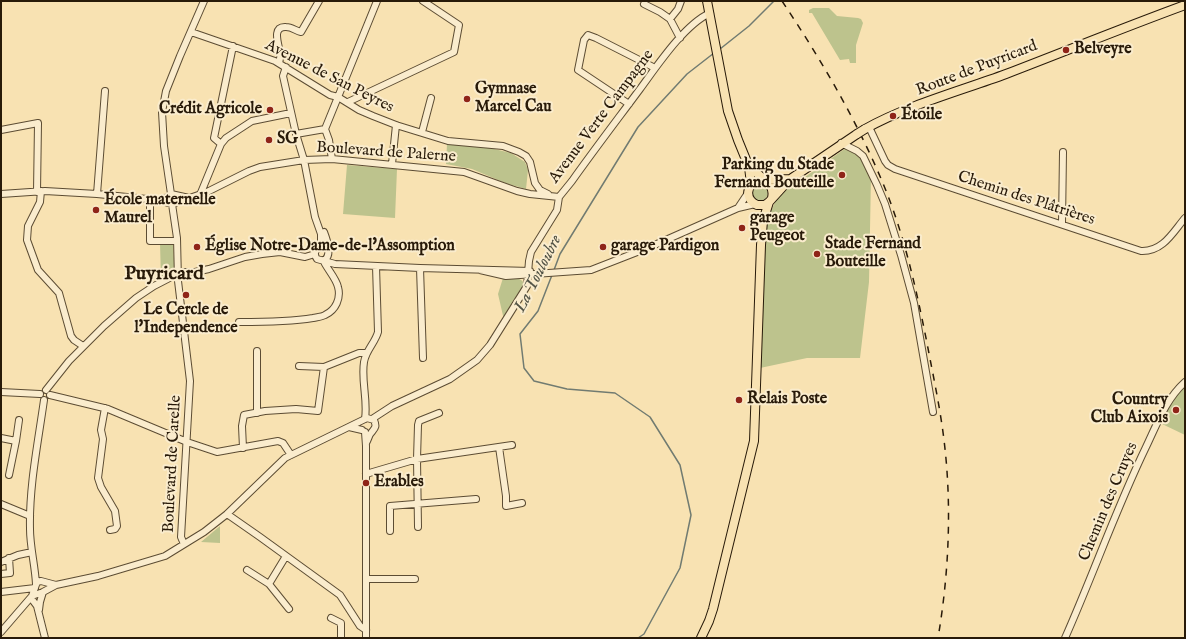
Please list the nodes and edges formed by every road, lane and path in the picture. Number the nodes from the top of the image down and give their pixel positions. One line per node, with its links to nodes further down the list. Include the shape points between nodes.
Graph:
1 (204, 1): 11 (street, Boulevard de Carelle)
2 (319, 1): 14 (street, via 301,32 285,27 277,32)
3 (377, 1): 18 (street)
4 (423, 1): 20 (street, via 459,25 454,52)
5 (681, 1): 10 (street)
6 (707, 1): 9 (main road)
7 (644, 4): 10 (street)
8 (1185, 5): 24 (main road, Route de Puyricard)
9 (710, 13): 12 (street, Avenue Verte Campagne); 32 (main road, via 730,118)
10 (670, 19): 12 (street)
11 (191, 32): 13 (street, Avenue de San Peyres); 46 (street, Boulevard de Carelle, via 166,91 162,112)
12 (680, 38): 16 (street, Avenue Verte Campagne)
13 (233, 46): 14 (street, Avenue de San Peyres); 30 (street, via 214,138)
14 (279, 62): 15 (street, Avenue de San Peyres)
15 (286, 67): 18 (street, Avenue de San Peyres, via 330,95); 22 (street, via 283,76)
16 (656, 68): 21 (street, Avenue Verte Campagne); 21 (street, via 596,38 588,35 584,40 578,70)
17 (106, 91): 42 (street)
18 (338, 97): 20 (street, Avenue de San Peyres); 26 (street)
19 (431, 98): 27 (street)
20 (348, 102): 23 (street, Avenue de San Peyres, via 359,110)
21 (629, 104): 45 (street, Avenue Verte Campagne)
22 (291, 113): 28 (street); 30 (street, via 252,121)
23 (396, 125): 27 (street, Avenue de San Peyres); 35 (street)
24 (867, 128): 29 (main road, Route de Puyricard, bridge); 54 (street, Chemin des Plâtrières, via 885,161 895,169)
25 (1, 130): 39 (street, via 38,123)
26 (325, 130): 28 (street); 33 (street)
27 (422, 132): 44 (street, Avenue de San Peyres, via 448,141 503,146 519,152 530,162 540,190)
28 (296, 134): 34 (street)
29 (841, 143): 36 (main road, Route de Puyricard); 76 (street, via 863,156 885,204 914,304)
30 (221, 144): 43 (street)
31 (1063, 152): 54 (street)
32 (745, 156): 37 (main road, via 751,168); 38 (main road)
33 (332, 159): 34 (street, Boulevard de Palerne); 35 (street, Boulevard de Palerne)
34 (304, 160): 43 (street, Boulevard de Palerne, via 260,167); 53 (street)
35 (392, 164): 44 (street, Boulevard de Palerne, via 464,172 517,191)
36 (789, 180): 37 (main road, Route de Puyricard, via 779,183); 48 (main road, Route de Puyricard)
37 (766, 181): 38 (main road, via 759,180); 48 (main road, via 774,192)
38 (751, 184): 40 (main road)
39 (39, 192): 41 (street); 42 (street); 64 (street, via 40,202 28,226 27,240 38,270 59,293 71,336)
40 (748, 193): 49 (main road, via 749,198); 50 (street)
41 (1, 194)
42 (97, 194): 47 (street)
43 (200, 195): 46 (street, Boulevard de Palerne)
44 (550, 196): 45 (street, Boulevard de Palerne)
45 (559, 197): 61 (street, Avenue Verte Campagne, via 557,210 531,252)
46 (172, 199): 47 (street); 55 (street, Boulevard de Carelle)
47 (153, 200): 55 (street, via 150,241)
48 (771, 200): 49 (main road, via 765,204); 52 (main road)
49 (756, 204): 50 (street); 52 (main road, via 761,209)
50 (738, 208): 61 (street, via 591,270)
51 (1185, 218): 54 (street, Chemin des Plâtrières, via 1164,242 1148,251 1141,251)
52 (763, 221): 126 (main road, via 757,311 754,441 713,609)
53 (317, 223): 56 (street, via 321,234); 58 (street, via 325,233)
54 (1062, 224)
55 (177, 241): 62 (street, Boulevard de Carelle)
56 (321, 246): 57 (street, via 316,249); 58 (street, via 324,247)
57 (315, 254): 58 (street, via 318,259); 62 (street, via 305,257 280,252 262,254 209,269)
58 (326, 257): 59 (street, via 335,264); 63 (street, via 328,270 338,287 338,301 334,309 325,316 271,322)
59 (376, 266): 60 (street); 66 (street, via 378,332 376,340)
60 (420, 268): 61 (street); 67 (street)
61 (528, 272): 80 (street, Avenue Verte Campagne, via 527,286 520,299 498,334 477,360 450,379)
62 (178, 274): 64 (street, via 136,298); 85 (street, Boulevard de Carelle, via 190,381)
63 (239, 322)
64 (83, 346): 72 (street, via 69,361)
65 (257, 351): 77 (street)
66 (366, 353): 69 (street, via 359,353); 80 (street, via 364,363)
67 (422, 358)
68 (299, 366): 69 (street)
69 (324, 367): 77 (street, via 318,411 296,409)
70 (1185, 382): 127 (street, Chemin des Cruyes, via 1168,402 1129,482)
71 (1, 392): 73 (street)
72 (48, 393): 73 (street, via 42,391); 74 (street, via 49,398); 75 (street)
73 (40, 394): 74 (street)
74 (44, 400): 98 (street, via 32,480)
75 (105, 408): 85 (street); 100 (street, via 98,478 116,515 117,526)
76 (933, 412)
77 (257, 413): 88 (street, via 244,415)
78 (439, 413): 90 (street, via 419,422)
79 (19, 420): 84 (street)
80 (368, 420): 81 (street); 82 (street, via 360,426); 82 (street, via 376,428)
81 (349, 427): 82 (street); 89 (street)
82 (366, 432): 91 (street)
83 (1, 438): 84 (street)
84 (16, 441): 92 (street)
85 (187, 442): 88 (street, via 217,452); 102 (street, Boulevard de Carelle, via 181,537)
86 (512, 445): 87 (street)
87 (499, 447): 90 (street); 94 (street, via 506,506)
88 (243, 448): 89 (street, via 278,441 283,443)
89 (291, 455): 97 (street)
90 (417, 459): 91 (street); 96 (street)
91 (366, 474): 110 (street)
92 (9, 475)
93 (476, 499): 96 (street)
94 (522, 503)
95 (1, 504): 98 (street)
96 (418, 504): 99 (street); 101 (street, via 390,506)
97 (227, 514): 102 (street); 104 (street)
98 (30, 516): 103 (street)
99 (418, 527)
100 (110, 530)
101 (390, 531)
102 (184, 544): 114 (street, Boulevard de Carelle, via 165,556 98,576)
103 (32, 552): 105 (street); 108 (street)
104 (286, 556): 113 (street); 121 (street, via 340,595 360,626)
105 (9, 558): 106 (street); 109 (street, via 10,573)
106 (1, 562)
107 (247, 570): 113 (street)
108 (35, 572): 112 (street); 115 (street)
109 (1, 574)
110 (366, 579): 111 (street); 121 (street)
111 (415, 579)
112 (44, 583): 114 (street, Boulevard de Carelle); 115 (street, via 46,587); 115 (street, via 39,582)
113 (269, 584): 118 (street)
114 (56, 585): 115 (street, Boulevard de Carelle)
115 (39, 590): 116 (street); 117 (street); 119 (street)
116 (1, 592)
117 (31, 597): 119 (street); 122 (street)
118 (289, 609)
119 (39, 611): 123 (street)
120 (330, 618): 124 (street, via 341,623)
121 (366, 630): 125 (street)
122 (1, 632)
123 (45, 638)
124 (341, 638)
125 (366, 638)
126 (701, 638)
127 (1065, 638)

